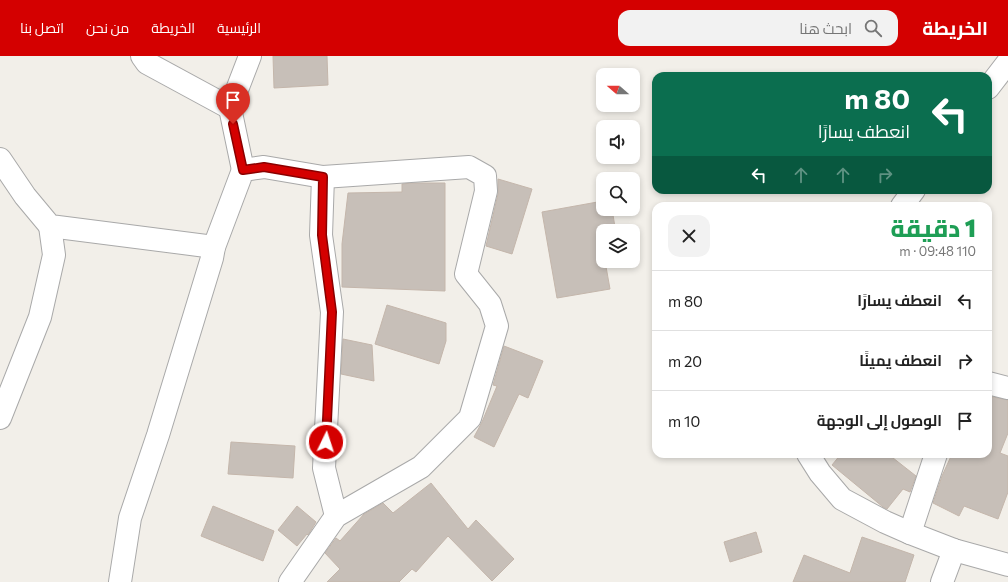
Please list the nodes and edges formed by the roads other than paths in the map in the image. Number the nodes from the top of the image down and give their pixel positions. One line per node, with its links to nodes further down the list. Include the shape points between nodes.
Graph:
1 (142, 56): 5 (street, via 147,63)
2 (250, 56): 5 (street)
3 (1008, 62): 4 (street)
4 (992, 83)
5 (230, 108): 7 (street)
6 (0, 158): 9 (street, via 25,196)
7 (243, 170): 8 (street, via 264,167); 10 (street)
8 (323, 177): 16 (street, via 322,235 332,312 324,468); 16 (street, via 468,167 485,176 486,191 466,274 490,304 497,326 470,418 421,467)
9 (50, 226): 10 (street); 13 (street, via 54,255 40,317)
10 (214, 247): 20 (street, via 167,406 130,518)
11 (992, 384): 12 (street)
12 (1008, 388)
13 (0, 418)
14 (811, 458): 17 (street, via 842,499)
15 (935, 458): 17 (street)
16 (336, 516): 21 (street)
17 (910, 532): 18 (street)
18 (954, 550): 19 (street); 22 (street)
19 (1008, 565)
20 (120, 582)
21 (290, 582)
22 (942, 582)

